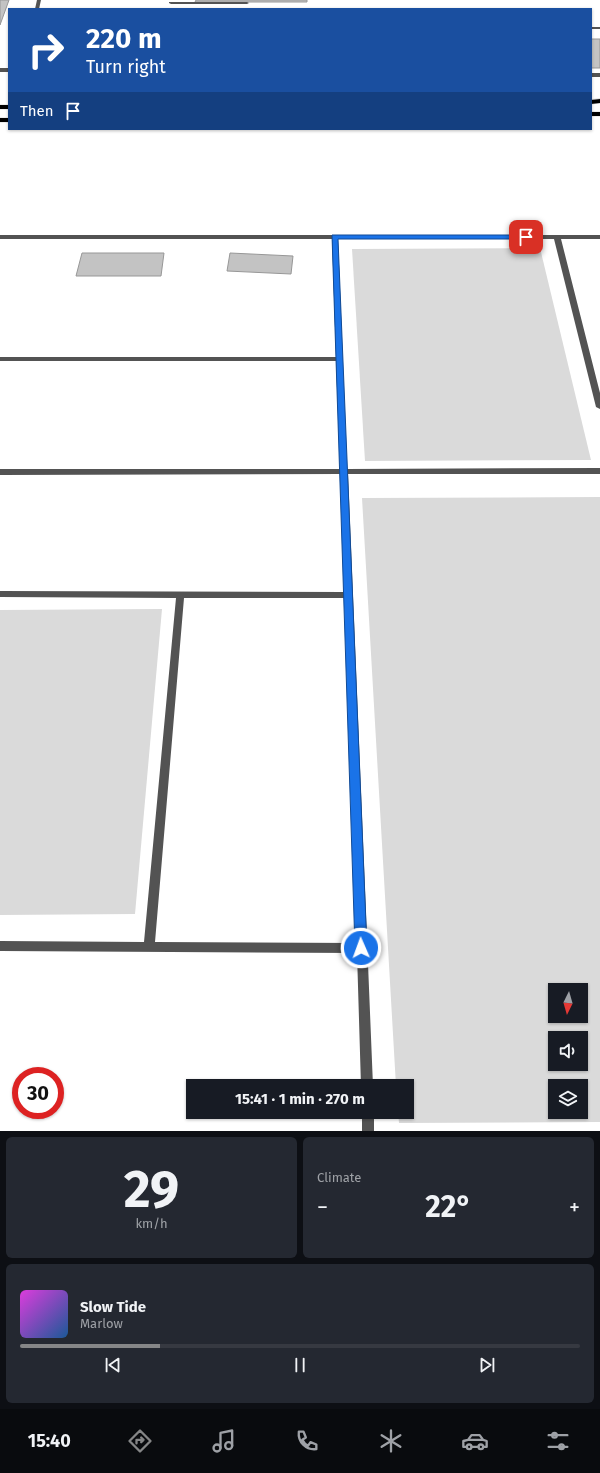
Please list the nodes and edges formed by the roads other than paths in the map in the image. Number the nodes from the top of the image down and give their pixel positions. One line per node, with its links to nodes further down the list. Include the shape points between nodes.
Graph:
1 (171, 1): 2 (street)
2 (248, 3)
3 (600, 236): 6 (street)
4 (0, 237): 5 (street)
5 (335, 237): 6 (street); 8 (street)
6 (557, 237): 9 (street)
7 (0, 359): 8 (street)
8 (339, 359): 14 (street)
9 (590, 368): 10 (street); 11 (street)
10 (600, 368)
11 (600, 407)
12 (600, 471): 14 (street)
13 (0, 472): 14 (street)
14 (344, 472): 17 (street)
15 (0, 594): 16 (street)
16 (180, 594): 17 (street); 19 (street)
17 (348, 595): 20 (street)
18 (0, 946): 19 (street)
19 (149, 947): 20 (street)
20 (361, 948): 21 (street)
21 (367, 1079)
22 (368, 1119): 23 (street)
23 (368, 1131)

